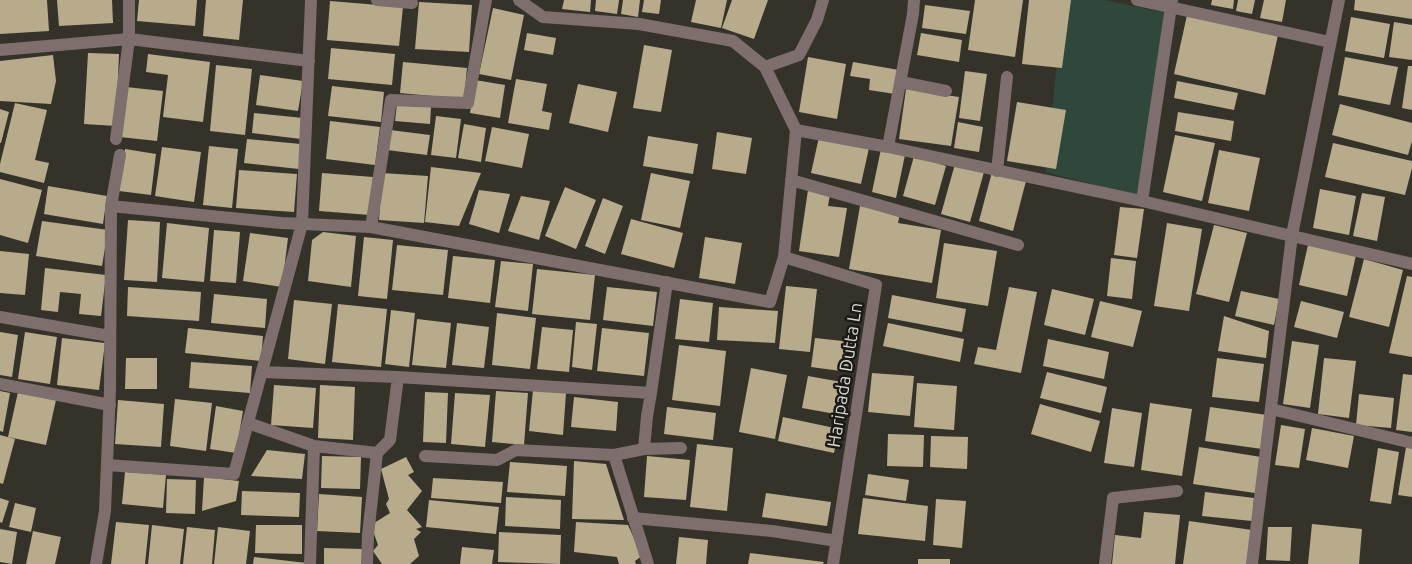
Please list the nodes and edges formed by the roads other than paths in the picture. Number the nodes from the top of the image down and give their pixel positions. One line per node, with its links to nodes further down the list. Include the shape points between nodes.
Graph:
1 (129, 0): 12 (street)
2 (311, 0): 15 (street)
3 (377, 0): 10 (street)
4 (486, 0): 29 (street, via 468,103 391,100)
5 (519, 0): 16 (street, via 543,17 639,24 733,41)
6 (823, 0): 16 (street, via 799,55)
7 (914, 0): 18 (street)
8 (1137, 0): 11 (street)
9 (1339, 0): 13 (street)
10 (412, 3)
11 (1172, 4): 13 (street); 26 (street)
12 (128, 39): 14 (street); 15 (street); 21 (street)
13 (1330, 42): 30 (street)
14 (0, 50)
15 (309, 61): 28 (street)
16 (765, 66): 20 (street)
17 (1007, 77): 24 (street)
18 (900, 82): 19 (street); 22 (street)
19 (946, 91)
20 (796, 130): 22 (street); 25 (street)
21 (116, 139)
22 (888, 147): 24 (street)
23 (120, 155): 27 (street)
24 (997, 171): 26 (street)
25 (791, 180): 31 (street); 32 (street)
26 (1142, 202): 30 (street)
27 (111, 206): 28 (street); 36 (street)
28 (302, 224): 29 (street); 37 (street)
29 (371, 227): 34 (street)
30 (1292, 235): 33 (street); 42 (street)
31 (1018, 245)
32 (784, 257): 34 (street, via 770,302); 54 (street, Haripada Dutta Ln, via 876,285)
33 (1412, 264)
34 (667, 282): 40 (street)
35 (0, 317): 36 (street)
36 (110, 336): 41 (street)
37 (262, 372): 38 (street); 43 (street)
38 (398, 377): 40 (street); 48 (street, via 390,440)
39 (0, 384): 41 (street)
40 (651, 393): 46 (street)
41 (110, 405): 51 (street)
42 (1271, 409): 44 (street); 61 (street)
43 (248, 423): 45 (street); 51 (street, via 234,474)
44 (1412, 443)
45 (314, 446): 48 (street); 56 (street)
46 (644, 448): 47 (street); 49 (street)
47 (681, 448)
48 (377, 454): 57 (street)
49 (614, 455): 50 (street, via 516,450 498,460); 53 (street)
50 (425, 456)
51 (107, 465): 55 (street)
52 (1177, 491): 60 (street, via 1113,498)
53 (633, 518): 54 (street, via 772,531); 58 (street)
54 (837, 541): 59 (street, Haripada Dutta Ln)
55 (96, 564)
56 (310, 564)
57 (366, 564)
58 (648, 564)
59 (833, 564)
60 (1105, 564)
61 (1252, 564)

